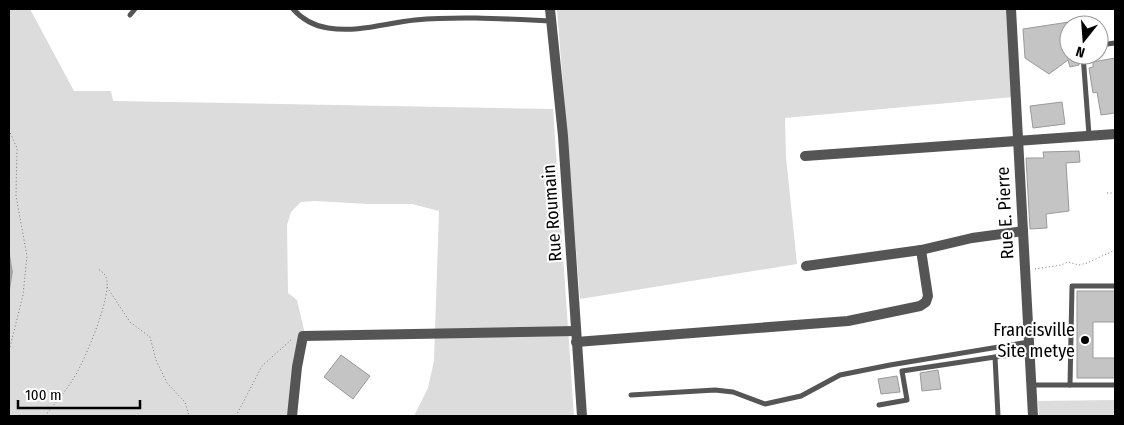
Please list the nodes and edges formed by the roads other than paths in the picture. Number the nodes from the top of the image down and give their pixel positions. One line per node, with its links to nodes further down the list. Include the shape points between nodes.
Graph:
1 (135, 9): 5 (lane)
2 (292, 9): 6 (lane, via 312,24 341,30 454,18)
3 (550, 9): 6 (street, Rue Roumain)
4 (1011, 9): 10 (street, Rue E. Pierre)
5 (130, 15)
6 (552, 21): 16 (street, Rue Roumain)
7 (1085, 65): 9 (lane)
8 (1115, 134): 9 (street)
9 (1089, 136): 10 (street)
10 (1018, 142): 11 (street); 12 (street, Rue E. Pierre)
11 (805, 156)
12 (1023, 231): 13 (street); 17 (street, Rue E. Pierre)
13 (921, 250): 14 (street); 16 (street, via 928,296 920,306 848,321)
14 (806, 266)
15 (1115, 286): 20 (lane, via 1072,286)
16 (576, 337): 24 (street, via 303,336); 25 (street, Rue Roumain)
17 (1029, 347): 18 (lane, via 1022,354); 19 (street, Rue E. Pierre); 22 (lane, via 890,365 840,376 801,396 765,404 733,392 714,390)
18 (995, 357): 23 (lane, via 902,371 907,400); 26 (lane)
19 (1032, 385): 20 (lane); 27 (street, Rue E. Pierre)
20 (1070, 385): 21 (lane)
21 (1115, 385)
22 (631, 395)
23 (879, 405)
24 (292, 416)
25 (582, 416)
26 (998, 416)
27 (1033, 416)

